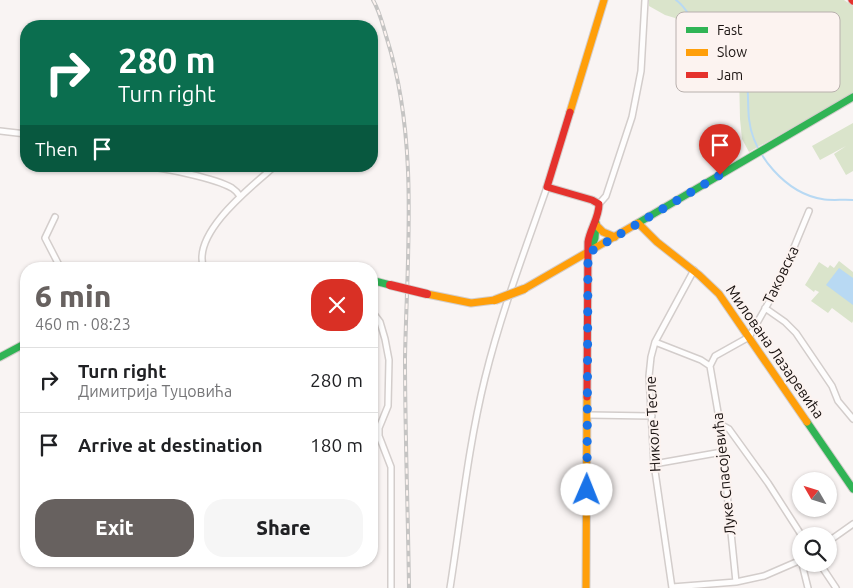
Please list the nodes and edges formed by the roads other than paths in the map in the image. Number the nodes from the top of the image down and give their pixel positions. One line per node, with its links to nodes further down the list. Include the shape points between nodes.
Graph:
1 (604, 0): 8 (street)
2 (644, 2): 10 (street, via 641,71 632,117 606,196)
3 (853, 97): 14 (street)
4 (0, 132): 5 (street)
5 (20, 134)
6 (173, 172): 9 (street, via 220,183)
7 (268, 172): 9 (street)
8 (547, 187): 10 (street); 46 (street, via 485,379)
9 (240, 196): 18 (street, via 215,226 206,243)
10 (599, 204): 13 (street)
11 (809, 211): 21 (street, Таковска, via 778,286)
12 (55, 217): 17 (street, via 45,238)
13 (596, 222): 15 (street, via 603,232); 16 (street)
14 (638, 223): 15 (street); 19 (street, Милована Лазаревића)
15 (615, 237): 16 (street)
16 (588, 253): 20 (street, bridge, via 524,289 496,300 470,303); 28 (street)
17 (57, 262)
18 (202, 262)
19 (694, 270): 23 (street, Милована Лазаревића, via 719,294); 24 (street, Николе Тесле)
20 (378, 282)
21 (765, 308): 23 (street, Таковска); 30 (street, via 796,333 832,386 838,401)
22 (378, 319): 45 (street, via 389,360 388,406 379,436 390,467)
23 (749, 336): 27 (street, via 715,356); 36 (street, Милована Лазаревића)
24 (655, 342): 27 (street); 29 (street, Николе Тесле, via 649,376)
25 (20, 346): 26 (street)
26 (0, 357)
27 (710, 366): 31 (street, Луке Спасојевића)
28 (588, 415): 29 (street); 47 (street)
29 (652, 416): 35 (street, Николе Тесле)
30 (853, 419)
31 (720, 424): 32 (street); 33 (street, Луке Спасојевића)
32 (729, 429): 33 (street); 38 (street)
33 (721, 434): 34 (street, Луке Спасојевића)
34 (722, 452): 35 (street); 43 (street, Луке Спасојевића)
35 (654, 464): 44 (street, Николе Тесле)
36 (853, 489)
37 (853, 524): 39 (street)
38 (796, 527)
39 (837, 535)
40 (792, 566): 43 (street)
41 (804, 572): 48 (street)
42 (825, 572): 49 (street)
43 (736, 582): 44 (street)
44 (672, 587)
45 (391, 588)
46 (450, 588)
47 (586, 588)
48 (808, 588)
49 (836, 588)

